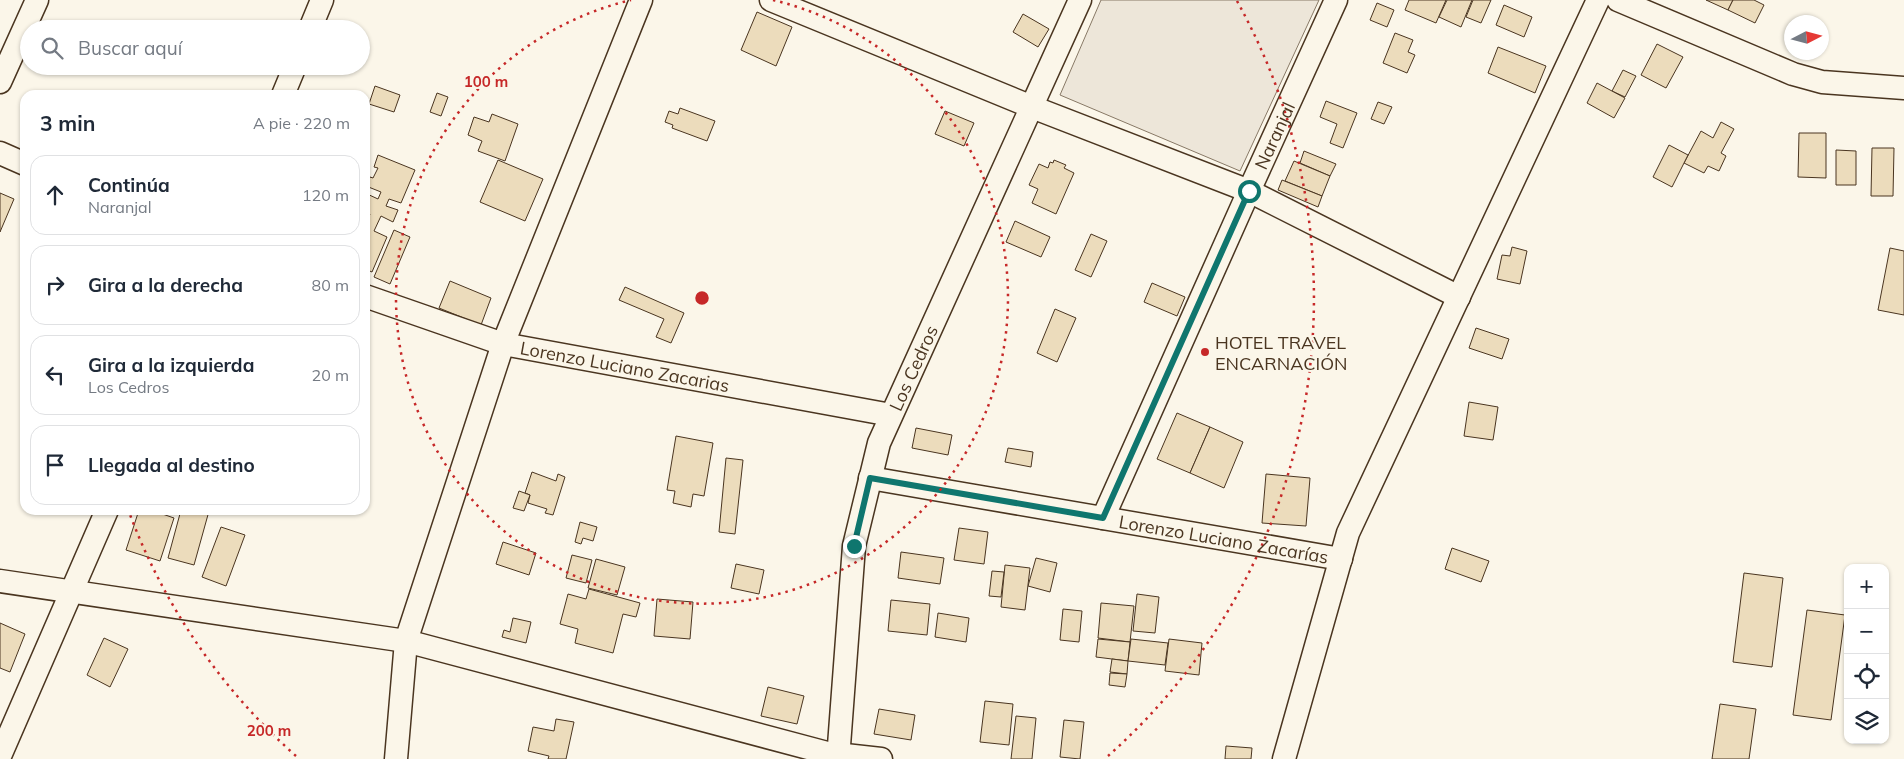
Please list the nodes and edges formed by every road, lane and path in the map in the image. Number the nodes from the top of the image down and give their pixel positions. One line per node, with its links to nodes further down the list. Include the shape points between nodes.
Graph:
1 (37, 0): 9 (street)
2 (322, 0): 10 (street)
3 (641, 0): 22 (street)
4 (771, 0): 16 (street)
5 (1080, 0): 16 (street, Los Cedros)
6 (1336, 0): 19 (street, Naranjal)
7 (1598, 0): 20 (street)
8 (1618, 0): 14 (street, via 1793,74 1822,82)
9 (28, 20)
10 (314, 20)
11 (20, 38): 13 (street)
12 (291, 75): 15 (street)
13 (0, 82)
14 (1904, 88)
15 (285, 90)
16 (1032, 107): 19 (street); 23 (street, Los Cedros)
17 (0, 153): 18 (street)
18 (20, 162)
19 (1249, 191): 20 (street); 26 (street, Naranjal)
20 (1459, 297): 27 (street, via 1348,533)
21 (370, 298): 22 (street, Lorenzo Luciano Zacarias)
22 (503, 344): 23 (street, Lorenzo Luciano Zacarias); 30 (street)
23 (891, 415): 24 (street, Los Cedros, via 879,443)
24 (870, 478): 26 (street, Lorenzo Luciano Zacarías); 32 (street, Los Cedros, via 854,546)
25 (105, 515): 29 (street)
26 (1103, 518): 27 (street, Lorenzo Luciano Zacarías)
27 (1341, 559): 35 (street)
28 (0, 581): 29 (street)
29 (72, 591): 30 (street); 31 (street)
30 (406, 641): 32 (street); 33 (street)
31 (0, 756)
32 (838, 756): 34 (street)
33 (396, 759)
34 (881, 759)
35 (1284, 759)

